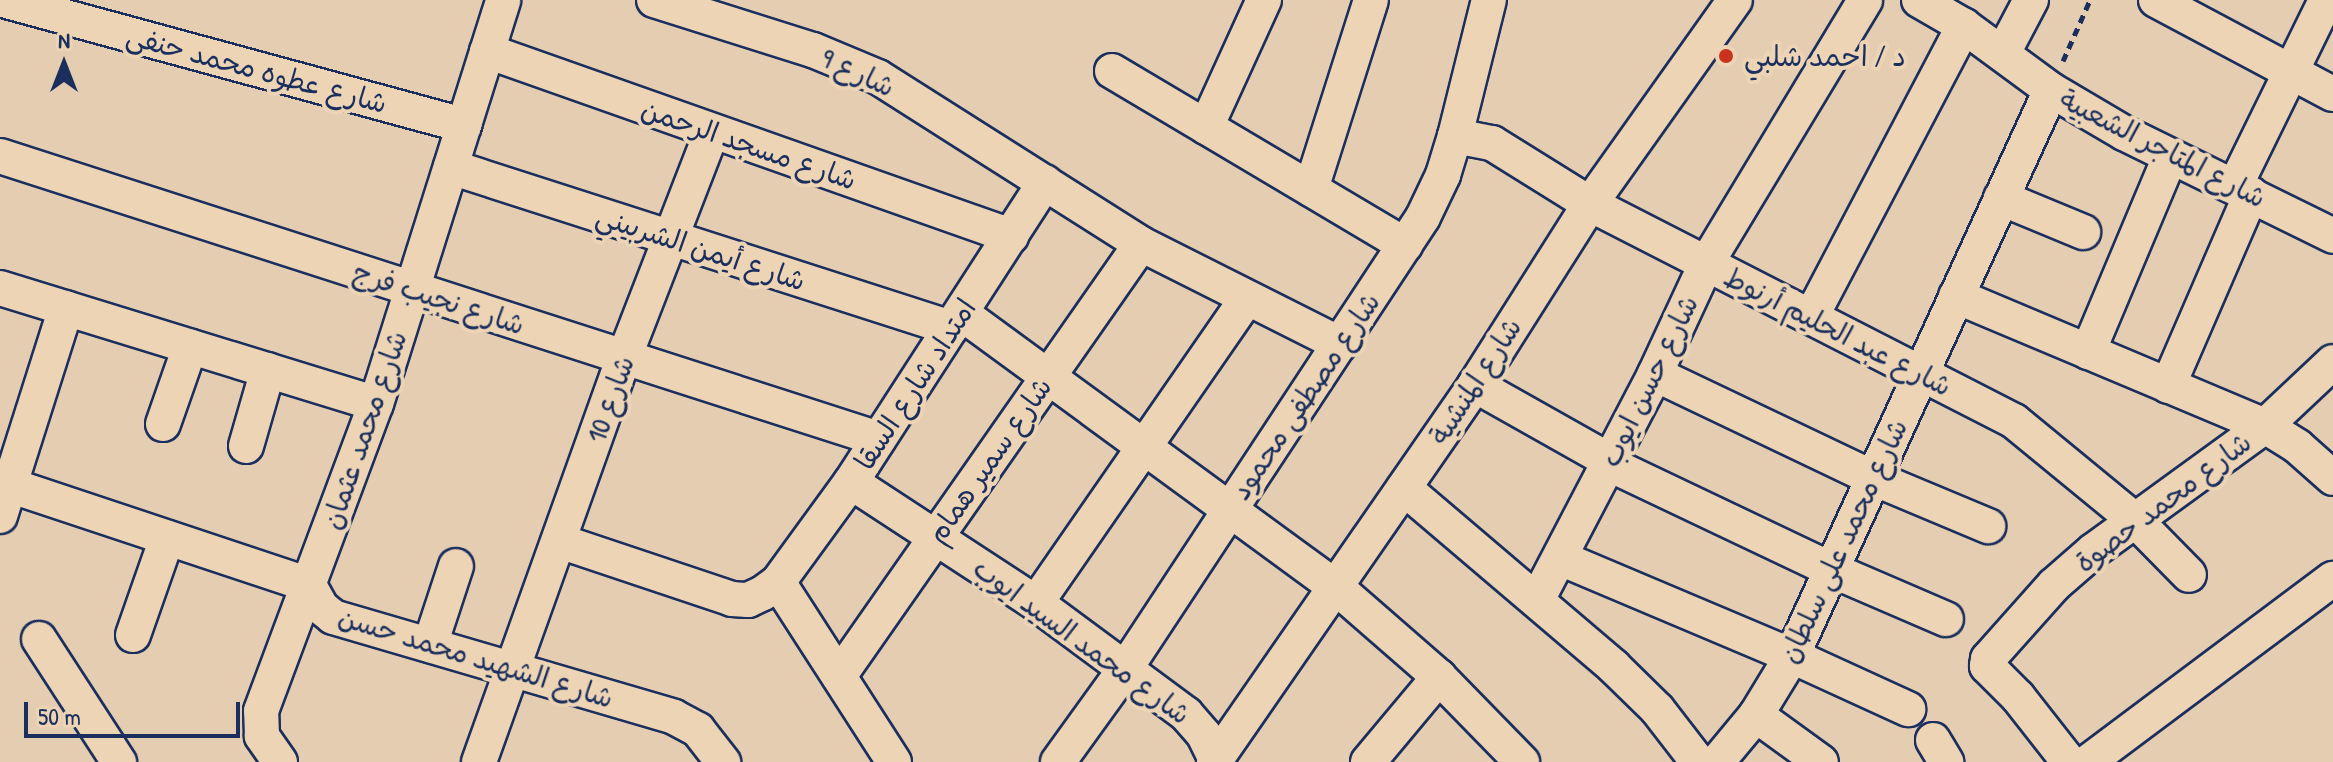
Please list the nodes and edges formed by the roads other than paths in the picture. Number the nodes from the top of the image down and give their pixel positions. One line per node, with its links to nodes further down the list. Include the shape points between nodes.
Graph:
1 (3, 0): 21 (street, شارع عطوه محمد حنفى)
2 (503, 0): 15 (street, شارع محمد عثمان)
3 (654, 0): 13 (street, شارع 9)
4 (1264, 0): 22 (street)
5 (1371, 0): 29 (street)
6 (1489, 0): 24 (street, شارع مصطفى محمود)
7 (1735, 0): 32 (street, شارع المنشية)
8 (1865, 0): 39 (street, شارع حسن ايوب)
9 (1919, 0): 14 (street, شارع المتاجر الشعبية)
10 (2031, 0): 16 (street)
11 (2156, 0): 18 (street)
12 (2326, 0): 18 (street)
13 (737, 12): 28 (street, شارع 9, via 878,77)
14 (1964, 26): 16 (street, شارع المتاجر الشعبية); 45 (street)
15 (487, 51): 21 (street, شارع محمد عثمان); 23 (street, شارع مسجد الرحمن)
16 (2003, 53): 19 (street, شارع المتاجر الشعبية)
17 (1112, 71): 22 (street)
18 (2291, 71): 20 (street); 30 (street)
19 (2051, 90): 26 (street, شارع المتاجر الشعبية); 31 (street, شارع محمد على سلطان)
20 (2333, 94)
21 (464, 125): 27 (street, شارع محمد عثمان)
22 (1206, 127): 29 (street)
23 (712, 131): 34 (street, شارع مسجد الرحمن); 36 (street, شارع 10)
24 (1455, 136): 32 (street, شارع عبد الحليم أرنوط, via 1492,143); 38 (street, شارع مصطفى محمود, via 1434,195)
25 (0, 156): 41 (street, شارع نجيب فرج)
26 (2170, 157): 30 (street, شارع المتاجر الشعبية); 49 (street)
27 (451, 167): 36 (street, شارع أيمن الشربيني); 41 (street, شارع محمد عثمان)
28 (1045, 182): 34 (street, امتداد شارع السقا); 37 (street, شارع 9)
29 (1311, 189): 38 (street)
30 (2243, 190): 35 (street, شارع المتاجر الشعبية); 57 (street)
31 (2001, 198): 33 (street); 42 (street, شارع محمد على سلطان)
32 (1590, 204): 39 (street, شارع عبد الحليم أرنوط); 56 (street, شارع المنشية)
33 (2083, 232)
34 (1011, 236): 46 (street, امتداد شارع السقا)
35 (2333, 236)
36 (670, 238): 46 (street, شارع أيمن الشربيني); 50 (street, شارع 10)
37 (1141, 244): 43 (street, شارع 9); 54 (street, شارع سمير همام)
38 (1405, 245): 47 (street, شارع مصطفى محمود)
39 (1706, 264): 45 (street, شارع عبد الحليم أرنوط); 55 (street, شارع حسن ايوب)
40 (0, 288): 44 (street)
41 (413, 289): 50 (street, شارع نجيب فرج); 58 (street, شارع محمد عثمان)
42 (1956, 296): 49 (street); 53 (street, شارع محمد على سلطان)
43 (1246, 300): 47 (street, شارع 9); 62 (street)
44 (66, 308): 48 (street); 69 (street)
45 (1811, 317): 53 (street, شارع عبد الحليم أرنوط)
46 (956, 321): 54 (street, شارع أيمن الشربيني); 61 (street, امتداد شارع السقا)
47 (1340, 344): 70 (street, شارع مصطفى محمود)
48 (190, 347): 52 (street); 59 (street)
49 (2088, 352): 57 (street)
50 (624, 358): 61 (street, شارع نجيب فرج); 75 (street, شارع 10)
51 (2333, 362): 60 (street, شارع محمد حصوة)
52 (268, 370): 58 (street); 63 (street)
53 (1921, 373): 65 (street, شارع محمد على سلطان); 71 (street, شارع عبد الحليم أرنوط, via 2014,421)
54 (1048, 374): 62 (street, شارع أيمن الشربيني); 73 (street, شارع سمير همام)
55 (1655, 374): 64 (street, شارع حسن ايوب); 65 (street)
56 (1475, 385): 64 (street); 68 (street, شارع المنشية)
57 (2168, 386): 60 (street)
58 (376, 404): 82 (street, شارع محمد عثمان)
59 (163, 424)
60 (2265, 426): 66 (street); 71 (street, شارع محمد حصوة)
61 (879, 439): 67 (street, امتداد شارع السقا)
62 (1145, 444): 70 (street, شارع أيمن الشربيني); 85 (street)
63 (246, 446)
64 (1610, 463): 76 (street, شارع حسن ايوب); 78 (street)
65 (1873, 478): 72 (street); 78 (street, شارع محمد على سلطان)
66 (2333, 478)
67 (851, 482): 73 (street, شارع محمد السيد ايوب); 81 (street, امتداد شارع السقا)
68 (1404, 488): 83 (street, شارع المنشية); 84 (street)
69 (3, 495): 74 (street, شارع الشهيد محمد حسن)
70 (1229, 510): 83 (street, شارع أيمن الشربيني); 92 (street, شارع مصطفى محمود)
71 (2137, 522): 79 (street, شارع عبد الحليم أرنوط); 109 (street, شارع محمد حصوة, via 2054,585 1998,646 1987,666)
72 (1988, 526)
73 (936, 536): 85 (street, شارع محمد السيد ايوب); 93 (street, شارع سمير همام)
74 (167, 538): 82 (street, شارع الشهيد محمد حسن); 87 (street)
75 (559, 541): 81 (street, via 732,599 748,600); 91 (street, شارع 10)
76 (1560, 558): 84 (street, شارع حسن ايوب); 90 (street)
77 (456, 566): 89 (street)
78 (1832, 570): 86 (street); 90 (street, شارع محمد على سلطان)
79 (2189, 575)
80 (2333, 579): 110 (street)
81 (778, 582): 93 (street)
82 (309, 585): 89 (street, شارع الشهيد محمد حسن, via 333,617); 99 (street, شارع محمد عثمان, via 260,719 262,736)
83 (1337, 588): 94 (street, شارع أيمن الشربيني); 97 (street, شارع المنشية)
84 (1537, 600): 106 (street, via 1657,709)
85 (1036, 603): 92 (street, شارع محمد السيد ايوب)
86 (1946, 619)
87 (133, 635)
88 (39, 639): 98 (street)
89 (430, 645): 91 (street, شارع الشهيد محمد حسن)
90 (1792, 656): 95 (street); 96 (street, شارع محمد على سلطان)
91 (513, 669): 100 (street, شارع 10); 101 (street, شارع الشهيد محمد حسن, via 674,717 698,730)
92 (1125, 669): 97 (street, شارع محمد السيد ايوب, via 1196,723); 103 (street, شارع مصطفى محمود)
93 (839, 676): 102 (street)
94 (1439, 677): 104 (street); 105 (street, شارع أيمن الشربيني)
95 (1908, 709)
96 (1756, 715): 107 (street, شارع محمد على سلطان); 108 (street)
97 (1215, 761)
98 (119, 762)
99 (280, 762)
100 (479, 762)
101 (723, 762)
102 (894, 762)
103 (1058, 762)
104 (1368, 762)
105 (1522, 762)
106 (1698, 762)
107 (1717, 762)
108 (1821, 762)
109 (2069, 762)
110 (2088, 762)

